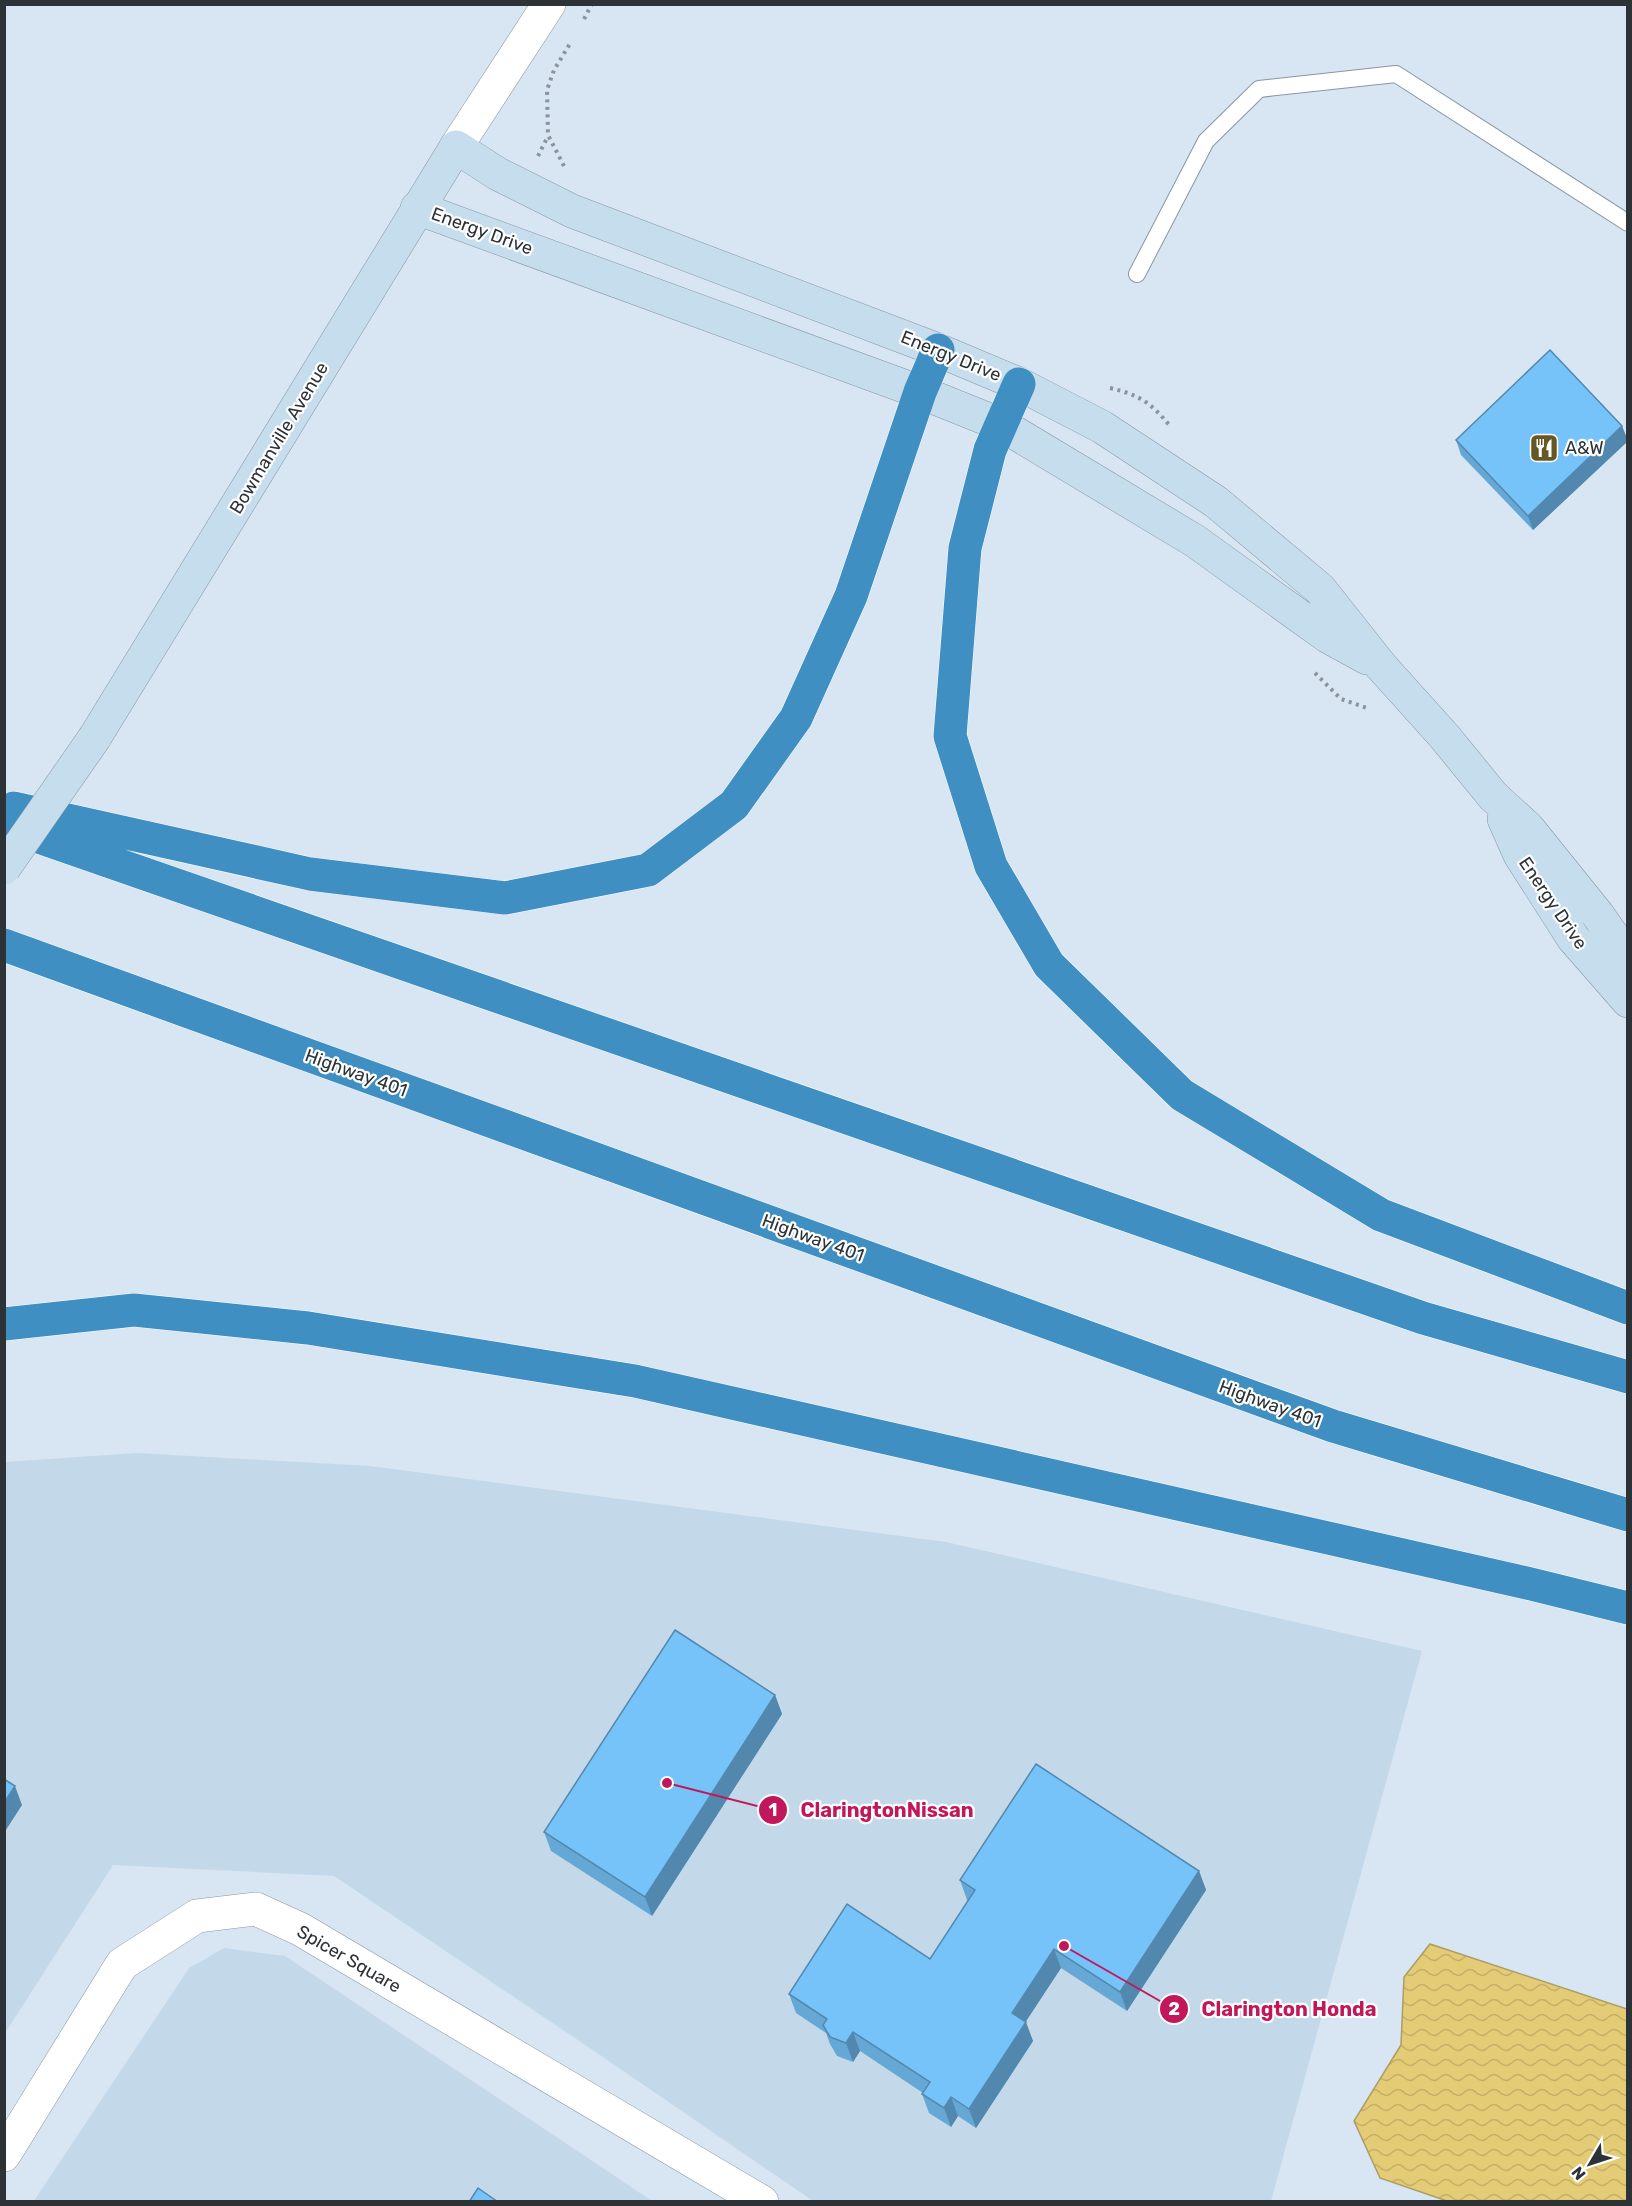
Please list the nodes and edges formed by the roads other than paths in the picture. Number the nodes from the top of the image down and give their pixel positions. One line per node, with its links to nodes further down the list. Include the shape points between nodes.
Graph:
1 (549, 4): 2 (street, Bowmanville Avenue)
2 (456, 147): 3 (street, Bowmanville Avenue); 6 (street, Energy Drive, via 498,174 572,211)
3 (417, 208): 8 (street, Energy Drive); 14 (street, Bowmanville Avenue, bridge, via 95,737)
4 (1628, 223): 5 (lane, via 1396,74 1259,88 1206,141)
5 (1137, 274)
6 (938, 350): 7 (street, Energy Drive); 8 (highway)
7 (1019, 384): 9 (highway); 10 (street, Energy Drive, via 1101,426 1216,502 1320,589)
8 (920, 392): 9 (street, Energy Drive); 12 (highway, via 851,596 796,718 735,805 648,870 505,898 310,874)
9 (1002, 425): 10 (street, Energy Drive, via 1195,541 1327,636); 18 (highway, via 990,450 966,548 950,736 991,866 1049,965 1182,1095 1380,1215)
10 (1382, 666): 11 (street, Energy Drive)
11 (1493, 796): 16 (street, Energy Drive, via 1528,828); 17 (street, Energy Drive, via 1520,855 1573,938)
12 (4, 806)
13 (4, 825): 20 (highway, via 1423,1318)
14 (4, 868)
15 (4, 945): 21 (highway, Highway 401, via 1333,1426)
16 (1628, 958)
17 (1628, 1001)
18 (1628, 1308)
19 (4, 1324): 22 (highway, via 134,1310 308,1328 634,1381)
20 (1628, 1377)
21 (1628, 1515)
22 (1628, 1608)
23 (4, 2155): 24 (street, Spicer Square, via 122,1964 197,1916 256,1909 300,1929)
24 (762, 2202)

